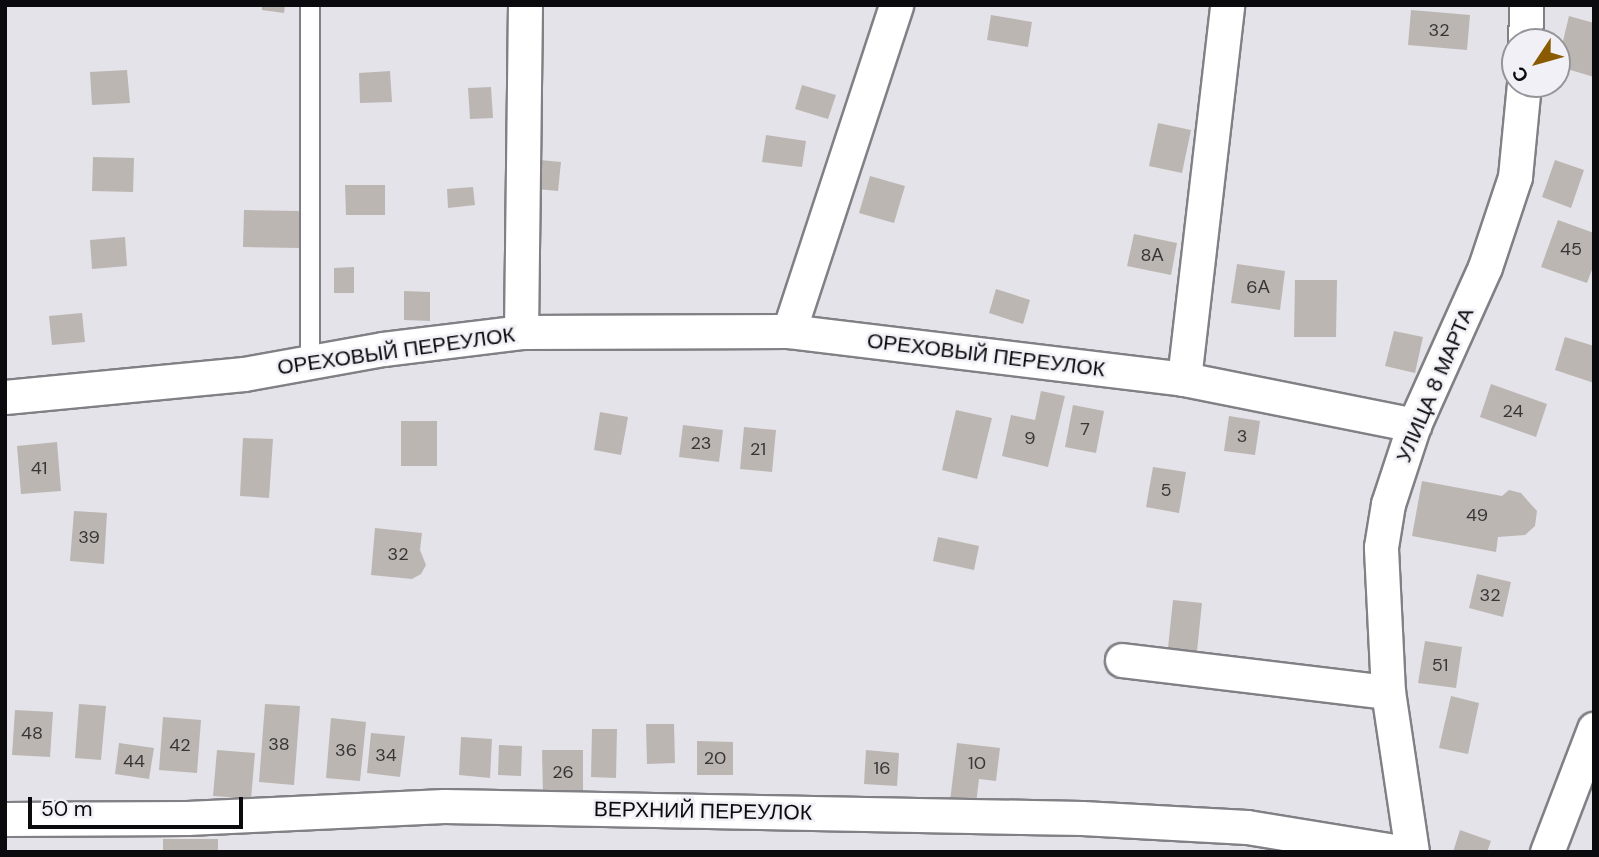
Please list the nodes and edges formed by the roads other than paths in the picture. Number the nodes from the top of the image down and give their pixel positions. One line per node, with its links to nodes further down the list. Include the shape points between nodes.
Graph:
1 (310, 5): 10 (lane)
2 (525, 5): 9 (street)
3 (896, 5): 8 (street)
4 (1227, 5): 11 (street)
5 (1526, 5): 6 (street)
6 (1525, 28)
7 (1523, 98): 13 (street, УЛИЦА 8 МАРТА, via 1516,177 1485,267)
8 (789, 331): 9 (street, ОРЕХОВЫЙ ПЕРЕУЛОК); 11 (street, ОРЕХОВЫЙ ПЕРЕУЛОК)
9 (522, 332): 10 (street, ОРЕХОВЫЙ ПЕРЕУЛОК)
10 (310, 362): 12 (street, ОРЕХОВЫЙ ПЕРЕУЛОК, via 244,374)
11 (1184, 379): 13 (street, ОРЕХОВЫЙ ПЕРЕУЛОК)
12 (5, 397)
13 (1414, 425): 15 (street, УЛИЦА 8 МАРТА, via 1388,504 1381,547)
14 (1122, 660): 15 (street)
15 (1388, 692): 19 (street, УЛИЦА 8 МАРТА)
16 (1594, 729): 20 (street)
17 (5, 819): 18 (street, ВЕРХНИЙ ПЕРЕУЛОК, via 187,818 444,806 1082,818 1247,827)
18 (1399, 852)
19 (1412, 852)
20 (1547, 852)

